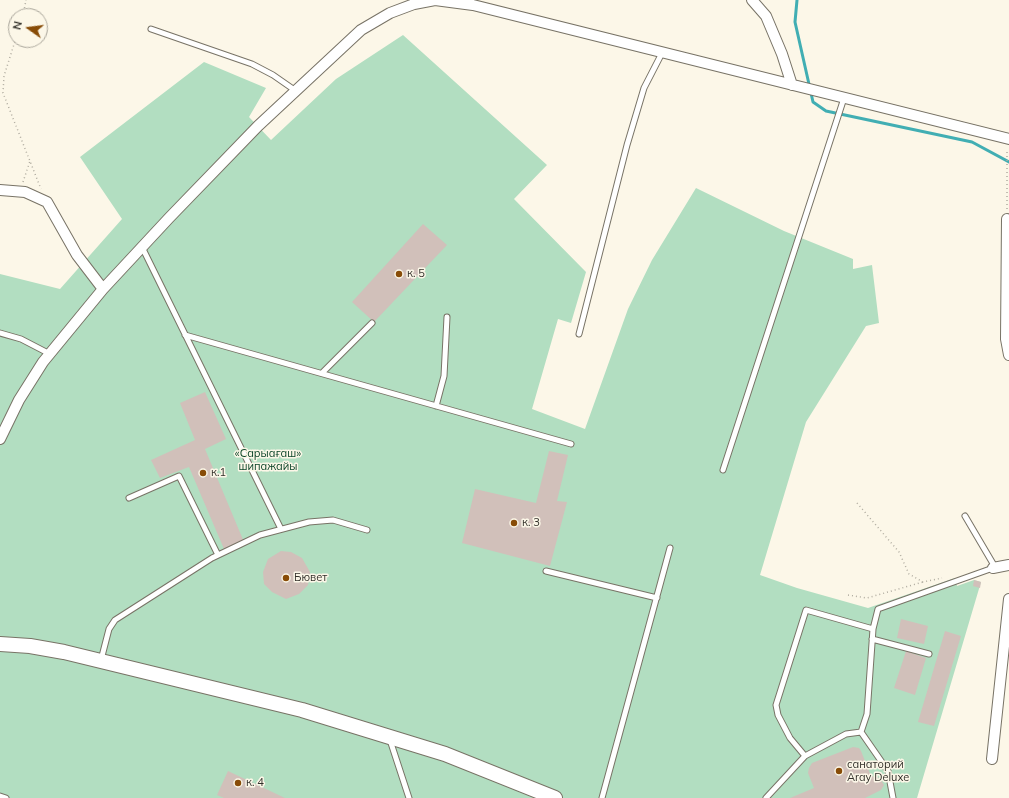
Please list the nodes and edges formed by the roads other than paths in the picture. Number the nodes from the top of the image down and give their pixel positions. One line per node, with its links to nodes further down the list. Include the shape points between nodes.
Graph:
1 (435, 0): 4 (street, via 473,5); 6 (street, via 390,12 361,30)
2 (752, 0): 5 (street, via 766,16)
3 (151, 29): 6 (lane, via 252,64)
4 (662, 53): 5 (street); 16 (lane, via 644,88 626,145)
5 (792, 85): 7 (street)
6 (296, 91): 11 (street)
7 (844, 98): 8 (street); 24 (lane)
8 (1008, 139)
9 (0, 190): 12 (street, via 25,192 47,202 77,255)
10 (1007, 219): 19 (street, via 1006,338)
11 (142, 247): 12 (street); 17 (lane)
12 (103, 289): 18 (street)
13 (447, 317): 21 (lane, via 444,376)
14 (372, 323): 20 (lane)
15 (0, 333): 18 (lane, via 21,339)
16 (579, 334)
17 (185, 335): 20 (lane); 27 (lane)
18 (50, 354): 22 (street, via 19,400)
19 (1009, 355)
20 (322, 373): 21 (lane)
21 (436, 406): 23 (lane)
22 (0, 439)
23 (571, 444)
24 (723, 470)
25 (129, 498): 30 (lane, via 179,476)
26 (966, 516): 32 (lane)
27 (281, 529): 28 (lane, via 309,522 333,520); 30 (lane, via 260,535)
28 (367, 530)
29 (670, 548): 34 (lane)
30 (218, 555): 40 (lane, via 115,620 108,629)
31 (1009, 565): 32 (street)
32 (994, 568): 36 (lane, via 878,609)
33 (546, 571): 34 (lane)
34 (657, 598): 49 (lane)
35 (1009, 600): 44 (street)
36 (873, 629): 37 (lane); 43 (lane, via 806,610 776,705 778,715 790,738)
37 (872, 639): 39 (lane); 41 (lane, via 867,714)
38 (0, 644): 40 (main road, via 30,646)
39 (928, 654)
40 (101, 661): 42 (main road, via 302,710)
41 (861, 732): 43 (lane, via 846,734); 51 (lane, via 888,771)
42 (389, 736): 47 (lane); 48 (main road, via 445,754)
43 (805, 756): 50 (lane)
44 (992, 759)
45 (0, 796): 46 (lane)
46 (6, 798)
47 (409, 798)
48 (555, 798)
49 (602, 798)
50 (766, 798)
51 (893, 798)

